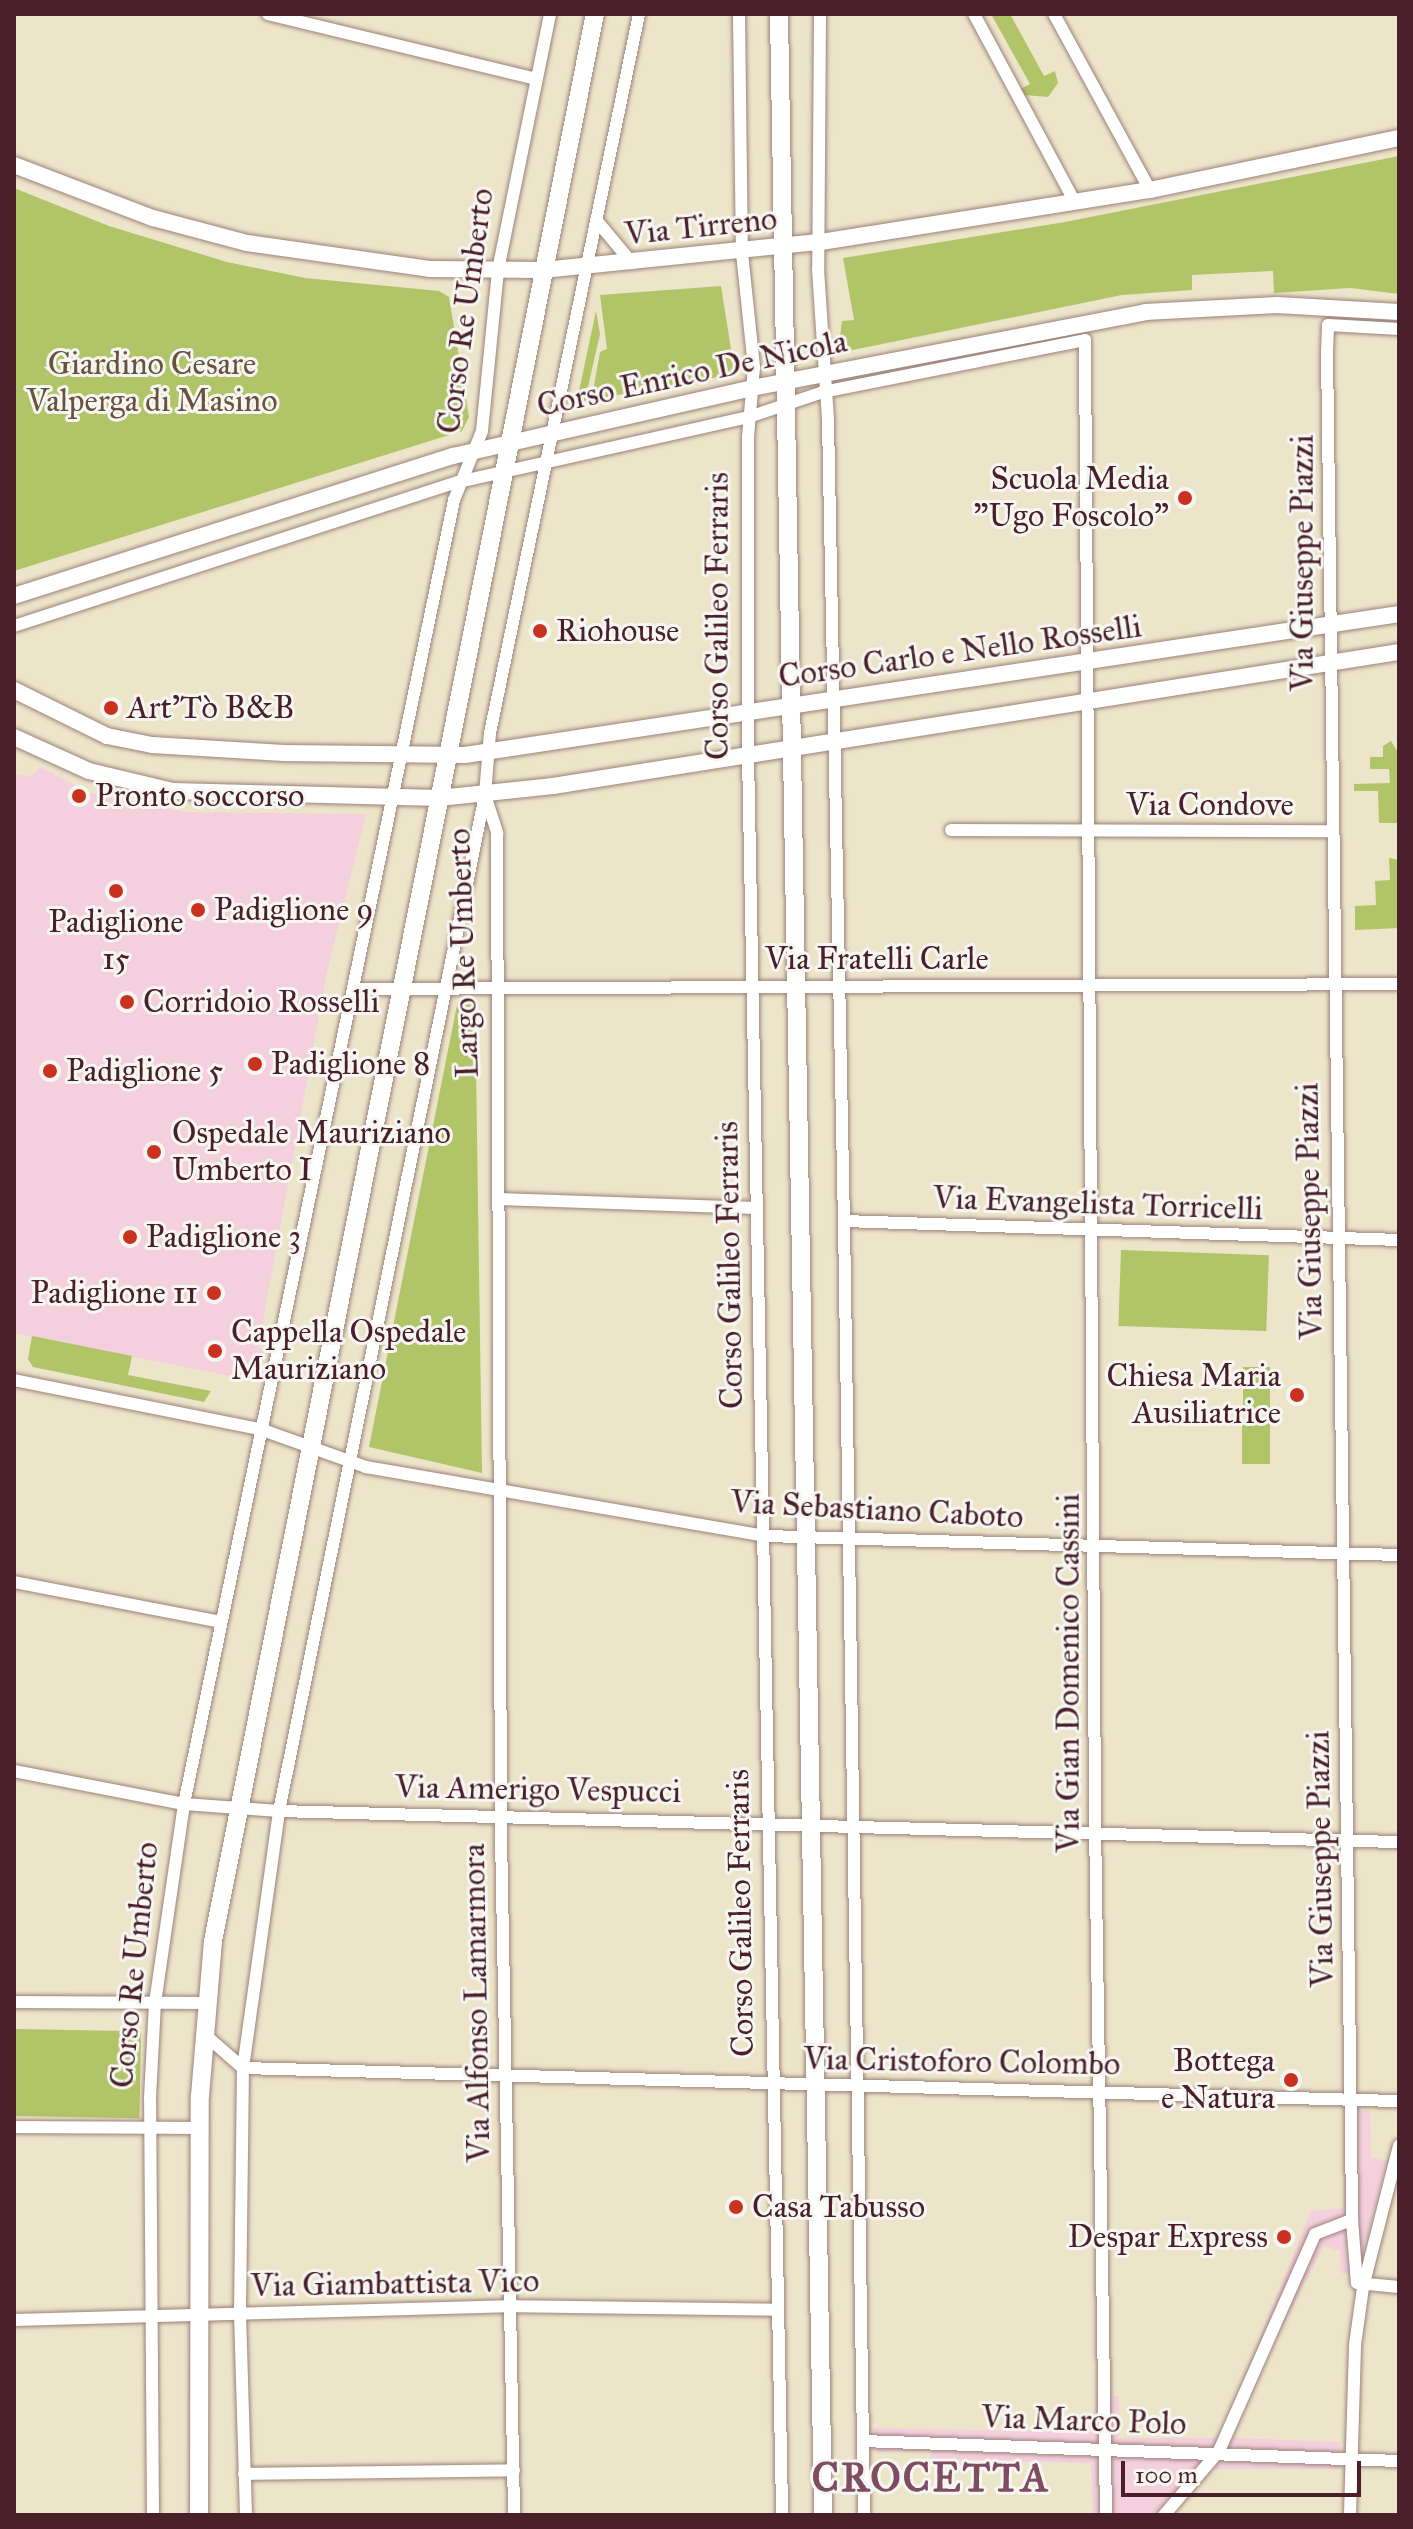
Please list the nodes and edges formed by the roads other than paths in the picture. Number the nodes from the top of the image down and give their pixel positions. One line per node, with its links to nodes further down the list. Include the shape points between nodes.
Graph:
1 (268, 14): 10 (street)
2 (550, 14): 11 (street, Corso Re Umberto)
3 (595, 14): 23 (main road, Corso Re Umberto)
4 (639, 14): 16 (street)
5 (739, 14): 19 (street, Corso Galileo Ferraris)
6 (779, 14): 18 (main road)
7 (820, 14): 17 (street)
8 (974, 14): 15 (street)
9 (1054, 14): 14 (street)
10 (294, 17): 11 (street)
11 (536, 79): 22 (street, Corso Re Umberto)
12 (1399, 138): 14 (street, Via Tirreno)
13 (14, 165): 22 (street, Via Tirreno, via 153,218 247,243 360,262)
14 (1150, 190): 15 (street, Via Tirreno)
15 (1075, 202): 17 (street, Via Tirreno)
16 (597, 221): 20 (street); 21 (street)
17 (821, 242): 18 (street, Via Tirreno); 28 (street)
18 (783, 247): 19 (street, Via Tirreno); 27 (main road)
19 (742, 253): 20 (street, Via Tirreno); 29 (street, Corso Galileo Ferraris)
20 (632, 263): 21 (street, Via Tirreno)
21 (588, 267): 23 (street, Via Tirreno); 32 (street)
22 (498, 270): 23 (street, Via Tirreno); 34 (street, Corso Re Umberto)
23 (543, 270): 33 (main road, Corso Re Umberto)
24 (1399, 312): 28 (street, Corso Enrico De Nicola, via 1277,305 1145,312)
25 (1399, 329): 40 (street, Via Giuseppe Piazzi, via 1328,325)
26 (1085, 340): 28 (street, Corso Enrico De Nicola); 44 (street, Via Gian Domenico Cassini)
27 (787, 382): 28 (street, Corso Enrico De Nicola); 29 (street, Corso Enrico De Nicola); 30 (main road)
28 (823, 383): 30 (street, Corso Enrico De Nicola); 46 (street)
29 (752, 388): 31 (street, Corso Galileo Ferraris); 32 (street, Corso Enrico De Nicola)
30 (788, 404): 31 (street, Corso Enrico De Nicola); 47 (main road)
31 (749, 417): 35 (street, Corso Enrico De Nicola); 49 (street, Corso Galileo Ferraris)
32 (556, 430): 33 (street, Corso Enrico De Nicola); 35 (street)
33 (511, 441): 34 (street, Corso Enrico De Nicola); 36 (main road, Corso Re Umberto)
34 (478, 450): 37 (street, Corso Re Umberto); 38 (street, Corso Enrico De Nicola)
35 (550, 460): 36 (street, Corso Enrico De Nicola); 53 (street)
36 (504, 471): 37 (street, Corso Enrico De Nicola); 55 (main road, Corso Re Umberto)
37 (458, 482): 41 (street, Corso Enrico De Nicola); 56 (street, Corso Re Umberto)
38 (14, 596)
39 (1399, 614): 40 (street, Corso Carlo e Nello Rosselli)
40 (1330, 624): 43 (street, Via Giuseppe Piazzi); 44 (street, Corso Carlo e Nello Rosselli)
41 (14, 626)
42 (1399, 652): 43 (street, Corso Carlo e Nello Rosselli)
43 (1330, 662): 48 (street, Corso Carlo e Nello Rosselli); 62 (street, Via Giuseppe Piazzi)
44 (1088, 663): 46 (street, Corso Carlo e Nello Rosselli); 48 (street, Via Gian Domenico Cassini)
45 (14, 690): 56 (street, Corso Carlo e Nello Rosselli, via 107,736 152,745)
46 (831, 698): 47 (street, Corso Carlo e Nello Rosselli); 51 (street)
47 (793, 703): 49 (street, Corso Carlo e Nello Rosselli); 52 (main road)
48 (1089, 703): 51 (street, Corso Carlo e Nello Rosselli); 61 (street, Via Gian Domenico Cassini)
49 (749, 710): 53 (street, Corso Carlo e Nello Rosselli); 54 (street, Corso Galileo Ferraris)
50 (14, 737): 59 (street, Corso Carlo e Nello Rosselli, via 89,771 173,791)
51 (831, 742): 52 (street, Corso Carlo e Nello Rosselli); 67 (street)
52 (794, 747): 54 (street, Corso Carlo e Nello Rosselli); 64 (main road)
53 (487, 753): 55 (street, Corso Carlo e Nello Rosselli); 57 (street)
54 (748, 754): 57 (street, Corso Carlo e Nello Rosselli); 63 (street, Corso Galileo Ferraris)
55 (447, 755): 56 (street, Corso Carlo e Nello Rosselli); 58 (main road, Corso Re Umberto)
56 (402, 756): 59 (street, Corso Re Umberto)
57 (485, 795): 58 (street, Corso Carlo e Nello Rosselli); 66 (street, Largo Re Umberto, via 497,833); 70 (street, Largo Re Umberto)
58 (439, 798): 59 (street, Corso Carlo e Nello Rosselli); 72 (main road, Largo Re Umberto)
59 (391, 800): 71 (street)
60 (951, 830): 61 (street)
61 (1090, 831): 62 (street, Via Condove); 69 (street, Via Gian Domenico Cassini)
62 (1330, 831): 68 (street, Via Giuseppe Piazzi)
63 (755, 984): 64 (street, Via Fratelli Carle); 66 (street, Via Fratelli Carle); 74 (street, Corso Galileo Ferraris)
64 (800, 984): 67 (street, Via Fratelli Carle); 85 (main road)
65 (1399, 984): 68 (street, Via Fratelli Carle)
66 (499, 985): 70 (street, Via Fratelli Carle); 73 (street, Largo Re Umberto)
67 (838, 985): 69 (street, Via Fratelli Carle); 75 (street)
68 (1332, 985): 69 (street, Via Fratelli Carle); 77 (street, Via Giuseppe Piazzi)
69 (1091, 987): 76 (street, Via Gian Domenico Cassini)
70 (446, 988): 72 (street, Via Fratelli Carle); 82 (street, Largo Re Umberto)
71 (355, 989): 72 (street, Via Fratelli Carle); 80 (street, via 272,1396)
72 (401, 992): 81 (main road, Largo Re Umberto)
73 (498, 1199): 74 (street); 83 (street, Largo Re Umberto)
74 (757, 1208): 84 (street, Corso Galileo Ferraris)
75 (844, 1221): 76 (street, Via Evangelista Torricelli); 86 (street)
76 (1093, 1229): 77 (street, Via Evangelista Torricelli); 87 (street, Via Gian Domenico Cassini)
77 (1336, 1238): 78 (street, Via Evangelista Torricelli); 88 (street, Via Giuseppe Piazzi)
78 (1399, 1240)
79 (14, 1380): 80 (street)
80 (260, 1429): 81 (street); 91 (street, Corso Re Umberto)
81 (309, 1444): 82 (street); 94 (main road)
82 (347, 1460): 83 (street); 95 (street)
83 (500, 1490): 84 (street, Via Sebastiano Caboto); 96 (street, Via Alfonso Lamarmora)
84 (766, 1536): 85 (street, Via Sebastiano Caboto); 97 (street, Corso Galileo Ferraris)
85 (807, 1538): 86 (street, Via Sebastiano Caboto); 98 (main road)
86 (847, 1539): 87 (street, Via Sebastiano Caboto); 99 (street)
87 (1095, 1546): 88 (street, Via Sebastiano Caboto); 100 (street, Via Gian Domenico Cassini)
88 (1341, 1554): 89 (street, Via Sebastiano Caboto); 101 (street, Via Giuseppe Piazzi)
89 (1399, 1555)
90 (14, 1582): 91 (street)
91 (221, 1622): 93 (street, Corso Re Umberto)
92 (14, 1771): 93 (street, Via Amerigo Vespucci)
93 (184, 1804): 94 (street, Via Amerigo Vespucci); 104 (street, Corso Re Umberto)
94 (236, 1807): 95 (street, Via Amerigo Vespucci); 105 (main road)
95 (279, 1811): 96 (street, Via Amerigo Vespucci); 107 (street)
96 (502, 1815): 97 (street, Via Amerigo Vespucci); 108 (street, Via Alfonso Lamarmora)
97 (769, 1822): 98 (street, Via Amerigo Vespucci); 109 (street, Corso Galileo Ferraris)
98 (813, 1823): 99 (street, Via Amerigo Vespucci); 110 (main road)
99 (851, 1824): 100 (street, Via Amerigo Vespucci); 111 (street)
100 (1095, 1832): 101 (street, Via Amerigo Vespucci); 112 (street, Via Gian Domenico Cassini)
101 (1346, 1839): 102 (street, Via Amerigo Vespucci); 113 (street, Via Giuseppe Piazzi)
102 (1399, 1842)
103 (14, 2002): 104 (street)
104 (155, 2003): 105 (street); 115 (street, Corso Re Umberto)
105 (204, 2003): 106 (main road)
106 (202, 2032): 107 (street); 117 (main road)
107 (243, 2068): 108 (street, Via Cristoforo Colombo); 124 (street)
108 (505, 2076): 109 (street, Via Cristoforo Colombo); 122 (street, Via Alfonso Lamarmora)
109 (774, 2084): 110 (street, Via Cristoforo Colombo); 123 (street, Corso Galileo Ferraris)
110 (816, 2085): 111 (street, Via Cristoforo Colombo); 140 (main road)
111 (859, 2087): 112 (street, Via Cristoforo Colombo); 128 (street)
112 (1098, 2091): 113 (street, Via Cristoforo Colombo); 129 (street, Via Gian Domenico Cassini)
113 (1351, 2096): 114 (street, Via Cristoforo Colombo); 119 (street, Via Giuseppe Piazzi)
114 (1399, 2101)
115 (149, 2126): 116 (street); 117 (street); 126 (street, Corso Re Umberto)
116 (14, 2127)
117 (199, 2128): 125 (main road)
118 (1399, 2146): 120 (street)
119 (1352, 2220): 120 (street, Via Giuseppe Piazzi, via 1354,2276); 130 (street, via 1315,2234)
120 (1363, 2287): 121 (street); 131 (street)
121 (1399, 2287)
122 (507, 2306): 123 (street, Via Giambattista Vico); 124 (street, Via Giambattista Vico); 133 (street, Via Alfonso Lamarmora)
123 (778, 2310): 139 (street, Corso Galileo Ferraris)
124 (240, 2313): 125 (street, Via Giambattista Vico); 134 (street)
125 (200, 2315): 126 (street, Via Giambattista Vico); 136 (main road)
126 (153, 2316): 127 (street, Via Giambattista Vico); 135 (street, Corso Re Umberto)
127 (14, 2320)
128 (863, 2441): 129 (street, Via Marco Polo); 141 (street)
129 (1105, 2447): 130 (street, Via Marco Polo); 142 (street, Via Gian Domenico Cassini)
130 (1219, 2451): 131 (street, Via Marco Polo); 143 (street)
131 (1349, 2459): 132 (street, Via Marco Polo); 144 (street)
132 (1399, 2461)
133 (514, 2470): 134 (street); 138 (street, Via Alfonso Lamarmora)
134 (244, 2474): 137 (street)
135 (153, 2515)
136 (199, 2515)
137 (246, 2515)
138 (514, 2515)
139 (782, 2515)
140 (823, 2515)
141 (864, 2515)
142 (1106, 2515)
143 (1164, 2515)
144 (1350, 2515)

